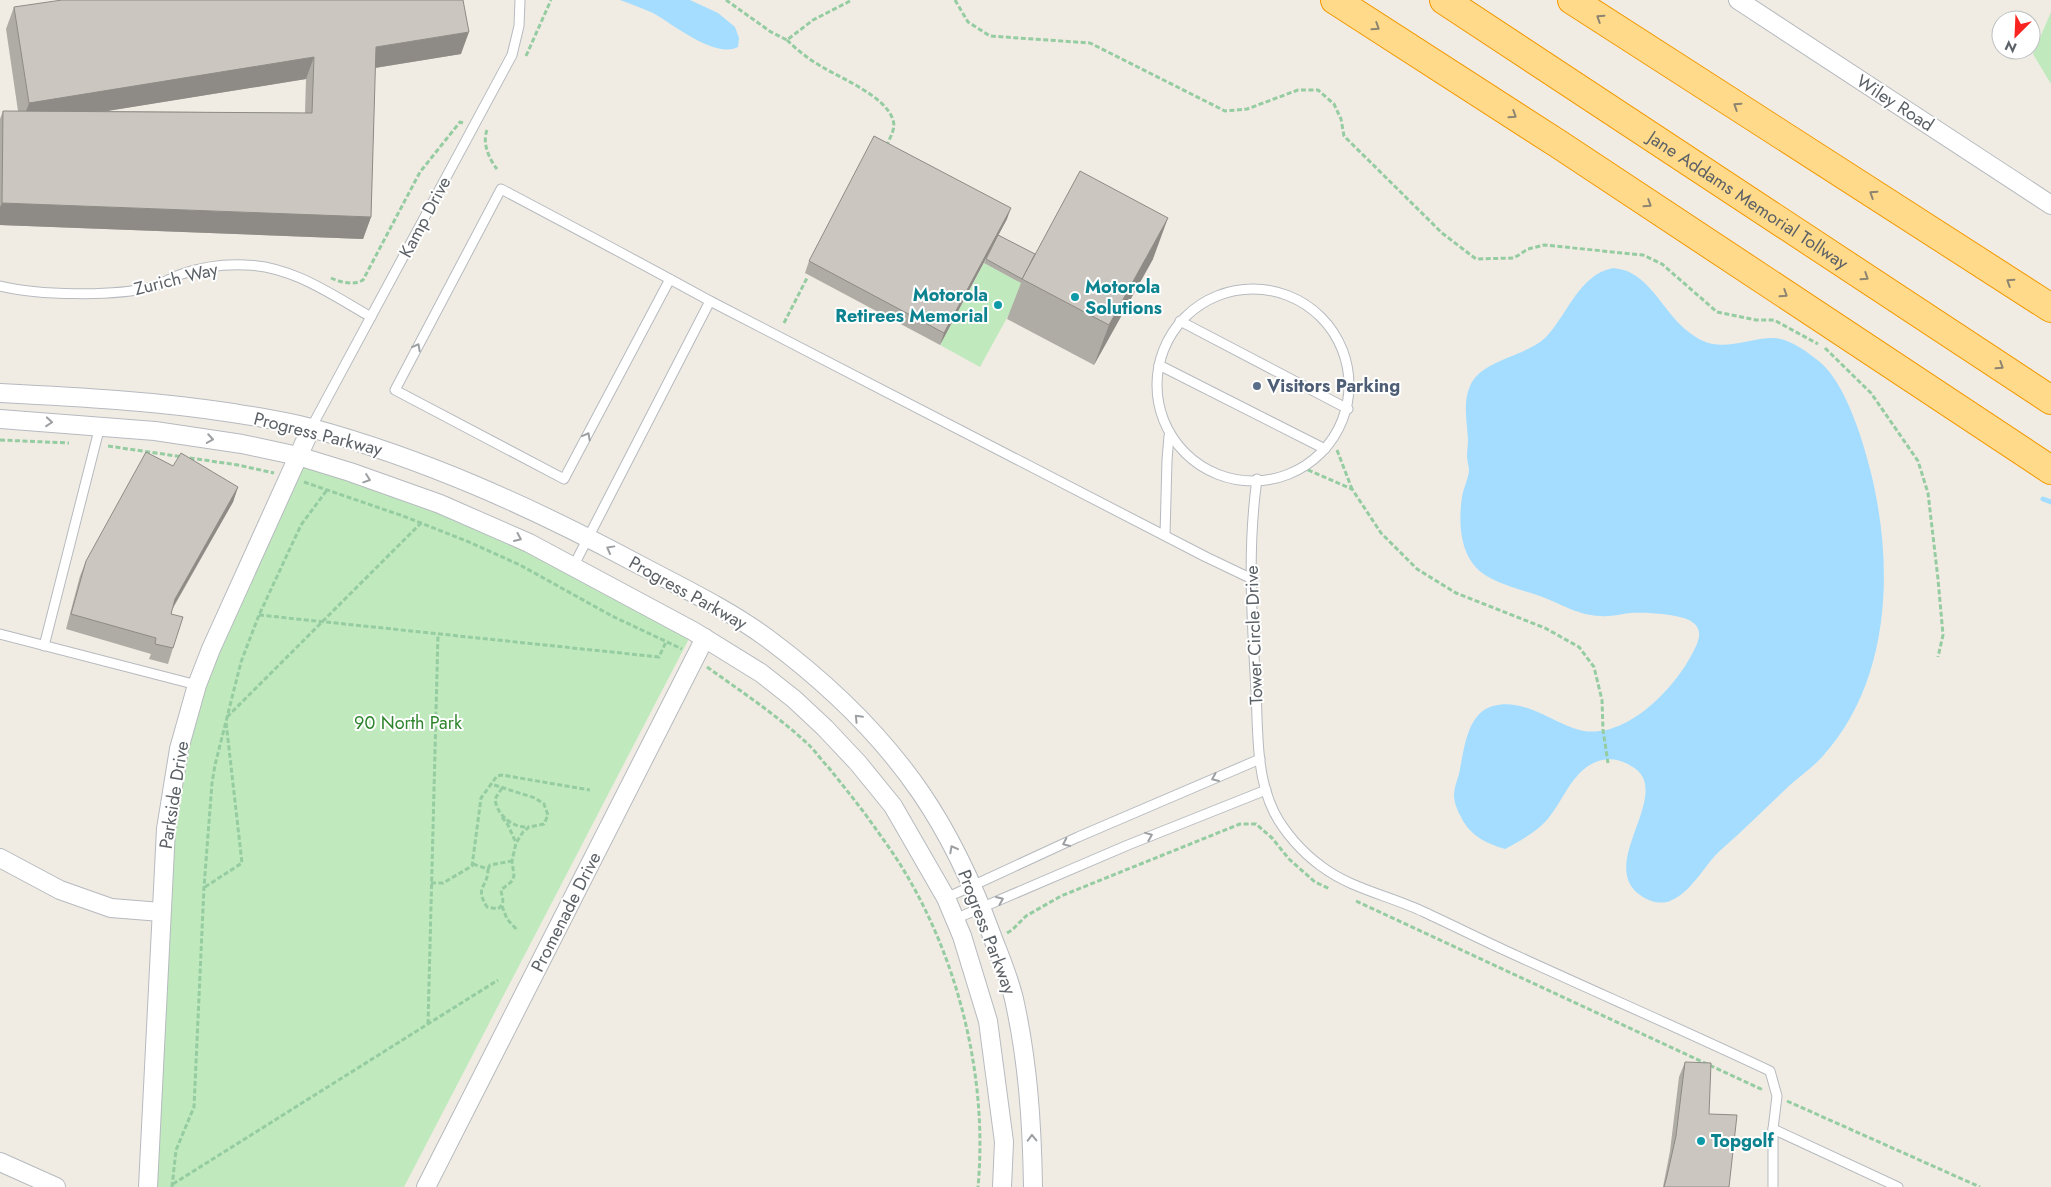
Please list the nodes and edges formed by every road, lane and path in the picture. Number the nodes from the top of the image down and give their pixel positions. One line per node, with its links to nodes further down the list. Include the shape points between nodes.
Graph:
1 (520, 0): 14 (lane, Kamp Drive, via 519,26 512,55)
2 (551, 0): 12 (path)
3 (726, 0): 11 (path)
4 (852, 0): 11 (path, via 813,20)
5 (955, 0): 60 (path, via 968,22 990,36 1090,43 1225,110 1247,109 1298,90 1318,90 1334,104 1344,136 1442,233 1476,259 1514,258 1528,249 1544,245 1643,255 1662,264 1717,312 1756,320 1774,320 1824,348 1871,393 1918,461 1928,493 1938,579 1942,635)
6 (1335, 0): 43 (highway, one-way to 43)
7 (1423, 0): 18 (highway)
8 (1444, 0): 18 (highway, Jane Addams Memorial Tollway)
9 (1572, 0): 25 (highway, one-way to 9)
10 (1738, 0): 19 (street, Wiley Road)
11 (787, 40): 16 (path, via 796,50 824,68 864,89 885,108 893,119 894,130)
12 (524, 59)
13 (490, 124): 15 (path)
14 (473, 128): 15 (path); 20 (path, via 460,122 426,162 363,280 346,283); 26 (lane, Kamp Drive)
15 (486, 134): 17 (path, via 488,153)
16 (884, 152)
17 (497, 169)
18 (1712, 177): 31 (highway, Jane Addams Memorial Tollway, one-way to 31)
19 (2051, 205)
20 (324, 274)
21 (807, 278): 28 (path)
22 (670, 279): 22 (lane, via 564,480 395,390 501,189); 24 (lane)
23 (0, 286): 26 (lane, Zurich Way, via 39,292 119,292 151,287 183,273 247,265 300,278)
24 (710, 301): 49 (lane); 50 (lane)
25 (2051, 308)
26 (371, 317): 35 (lane, Kamp Drive)
27 (1180, 321): 29 (lane, via 1163,348); 32 (lane); 32 (lane, via 1205,301 1236,290 1268,290 1298,300 1324,319 1342,346 1350,377)
28 (784, 323)
29 (1159, 365): 36 (lane, via 1156,379 1159,411); 40 (lane)
30 (0, 393): 35 (street, Progress Parkway, via 180,405)
31 (2051, 400)
32 (1348, 409): 37 (lane)
33 (0, 419): 34 (street, Progress Parkway, one-way to 34)
34 (100, 426): 39 (lane); 41 (street, Progress Parkway, one-way to 41, via 154,430)
35 (311, 428): 41 (street, Parkside Drive); 50 (street, Progress Parkway, via 452,474)
36 (1169, 436): 45 (lane, via 1195,464 1224,479); 49 (lane)
37 (1332, 436): 40 (lane); 46 (path)
38 (0, 440): 39 (path)
39 (96, 444): 44 (path, via 238,465); 59 (lane)
40 (1325, 449): 42 (lane, via 1321,456)
41 (298, 456): 44 (street, Parkside Drive); 51 (street, Progress Parkway, one-way to 51, via 440,504)
42 (1301, 467): 45 (lane, via 1281,479); 46 (path)
43 (2051, 470)
44 (288, 476): 47 (path); 62 (street, Parkside Drive)
45 (1257, 479): 52 (lane, Tower Circle Drive)
46 (1352, 489): 65 (path, via 1381,533 1417,569 1456,593 1545,628 1579,648 1594,667 1602,700)
47 (327, 490): 48 (path); 53 (path, via 301,525)
48 (421, 523): 54 (path); 58 (path, via 520,565)
49 (1165, 535): 52 (lane)
50 (588, 538): 51 (lane); 78 (street, Progress Parkway, one-way to 50, via 922,795 894,756 828,688 764,636 729,614)
51 (573, 567): 57 (street, Progress Parkway)
52 (1250, 578): 64 (lane, Tower Circle Drive)
53 (259, 615): 54 (path); 63 (path, via 241,662)
54 (322, 622): 56 (path); 63 (path)
55 (0, 634): 59 (lane)
56 (438, 634): 58 (path, via 659,657); 77 (path)
57 (705, 638): 61 (street, Promenade Drive); 81 (street, Progress Parkway, via 761,673 794,699 858,763 893,806)
58 (666, 642): 61 (path)
59 (44, 646): 62 (lane)
60 (1938, 656)
61 (695, 658): 98 (street, Promenade Drive); 99 (path, via 764,707 810,746 857,802 906,874 933,927 967,1024 980,1147)
62 (197, 685): 85 (street, Parkside Drive, via 179,749 166,829)
63 (226, 719): 79 (path, via 212,783); 79 (path, via 242,863)
64 (1260, 759): 69 (lane, Tower Circle Drive); 78 (lane, one-way to 78)
65 (1608, 763)
66 (491, 784): 67 (path); 68 (path, via 502,775); 75 (path, via 481,798)
67 (502, 788): 70 (path, via 495,799); 71 (path, via 544,804 548,815 544,824)
68 (590, 790)
69 (1266, 790): 84 (lane, one-way to 69); 93 (lane, Tower Circle Drive, via 1274,812 1294,841 1321,867 1422,910 1770,1071 1777,1096)
70 (501, 817): 71 (path); 72 (path)
71 (529, 827): 72 (path)
72 (516, 843): 74 (path)
73 (0, 858): 85 (street, via 60,890 111,908)
74 (512, 861): 76 (path, via 490,865); 83 (path, via 514,876 502,890)
75 (473, 864): 76 (path); 77 (path, via 443,883)
76 (488, 869): 83 (path, via 481,897 487,907 498,909)
77 (431, 883): 90 (path)
78 (972, 886): 81 (lane); 84 (street, Progress Parkway)
79 (204, 887): 95 (path, via 194,1107 176,1150)
80 (1332, 890): 88 (path, via 1314,882 1256,824 1240,824 1061,896 1026,916)
81 (946, 898): 86 (street, Progress Parkway)
82 (1350, 898): 91 (path)
83 (502, 906): 87 (path, via 507,919)
84 (982, 908): 86 (lane); 101 (street, Progress Parkway, one-way to 84, via 1032,1119 1014,996)
85 (161, 912): 97 (street, Parkside Drive)
86 (955, 919): 100 (street, Progress Parkway, via 988,1021 1004,1142)
87 (517, 930)
88 (1012, 930)
89 (498, 980): 90 (path)
90 (428, 1024): 95 (path)
91 (1754, 1086)
92 (1790, 1102): 104 (path)
93 (1773, 1129): 102 (lane, Tower Circle Drive); 103 (lane)
94 (0, 1162): 96 (street)
95 (172, 1186)
96 (56, 1187)
97 (148, 1187)
98 (426, 1187)
99 (978, 1187)
100 (1002, 1187)
101 (1033, 1187)
102 (1773, 1187)
103 (1898, 1187)
104 (1980, 1187)

